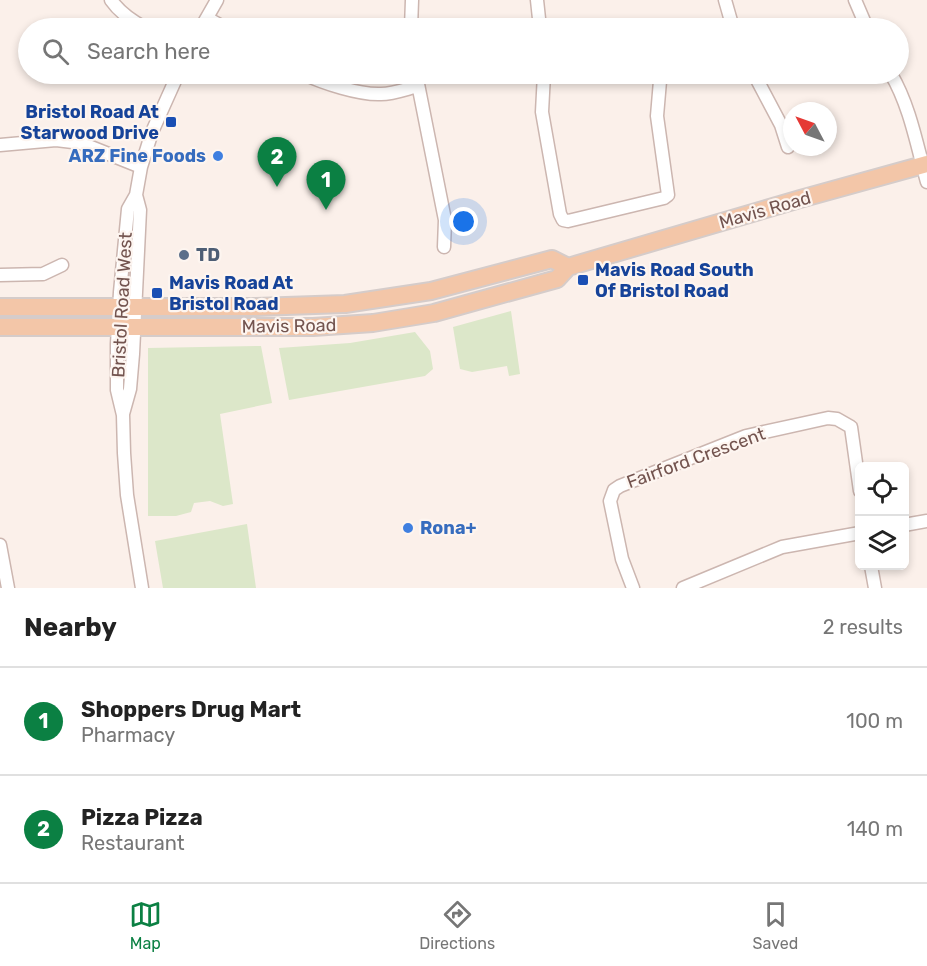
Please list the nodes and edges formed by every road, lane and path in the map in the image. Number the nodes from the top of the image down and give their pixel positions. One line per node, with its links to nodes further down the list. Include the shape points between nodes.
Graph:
1 (111, 0): 7 (street)
2 (217, 0): 8 (street)
3 (412, 0): 9 (street)
4 (537, 0): 10 (street)
5 (725, 0): 11 (street)
6 (855, 0): 12 (street)
7 (128, 18)
8 (207, 18)
9 (411, 18)
10 (539, 18)
11 (730, 18)
12 (863, 18)
13 (174, 84): 23 (street, Bristol Road West)
14 (336, 84): 15 (street, via 382,94)
15 (407, 84)
16 (418, 84): 25 (street, via 445,220)
17 (543, 84): 18 (street, via 542,112 560,214 562,220 568,221 668,195 657,116)
18 (660, 84)
19 (759, 84): 21 (street)
20 (896, 84): 24 (street)
21 (783, 131)
22 (0, 145): 23 (street, via 56,140 81,143)
23 (141, 167): 29 (street, Bristol Road West, via 136,195 128,209)
24 (926, 171): 27 (main road, Mavis Road, via 800,199)
25 (444, 247)
26 (62, 265): 28 (street, via 43,274)
27 (568, 267): 29 (main road, Mavis Road, via 552,259 431,291 345,304); 32 (main road, Mavis Road, via 557,279 435,313 372,323 313,327)
28 (0, 275)
29 (127, 306): 30 (main road, Mavis Road); 32 (street, Bristol Road West)
30 (0, 307)
31 (0, 327): 32 (main road, Mavis Road)
32 (126, 327): 40 (street, Bristol Road West, via 117,390 123,415 127,495)
33 (856, 462): 41 (street, Fairford Crescent, via 851,427 837,418 828,418 746,436 620,486 610,501 622,559)
34 (927, 521): 35 (street)
35 (909, 524)
36 (855, 534): 42 (street, via 782,547)
37 (0, 545): 39 (street)
38 (872, 570): 43 (street)
39 (8, 588)
40 (142, 588)
41 (633, 588)
42 (682, 588)
43 (875, 588)

